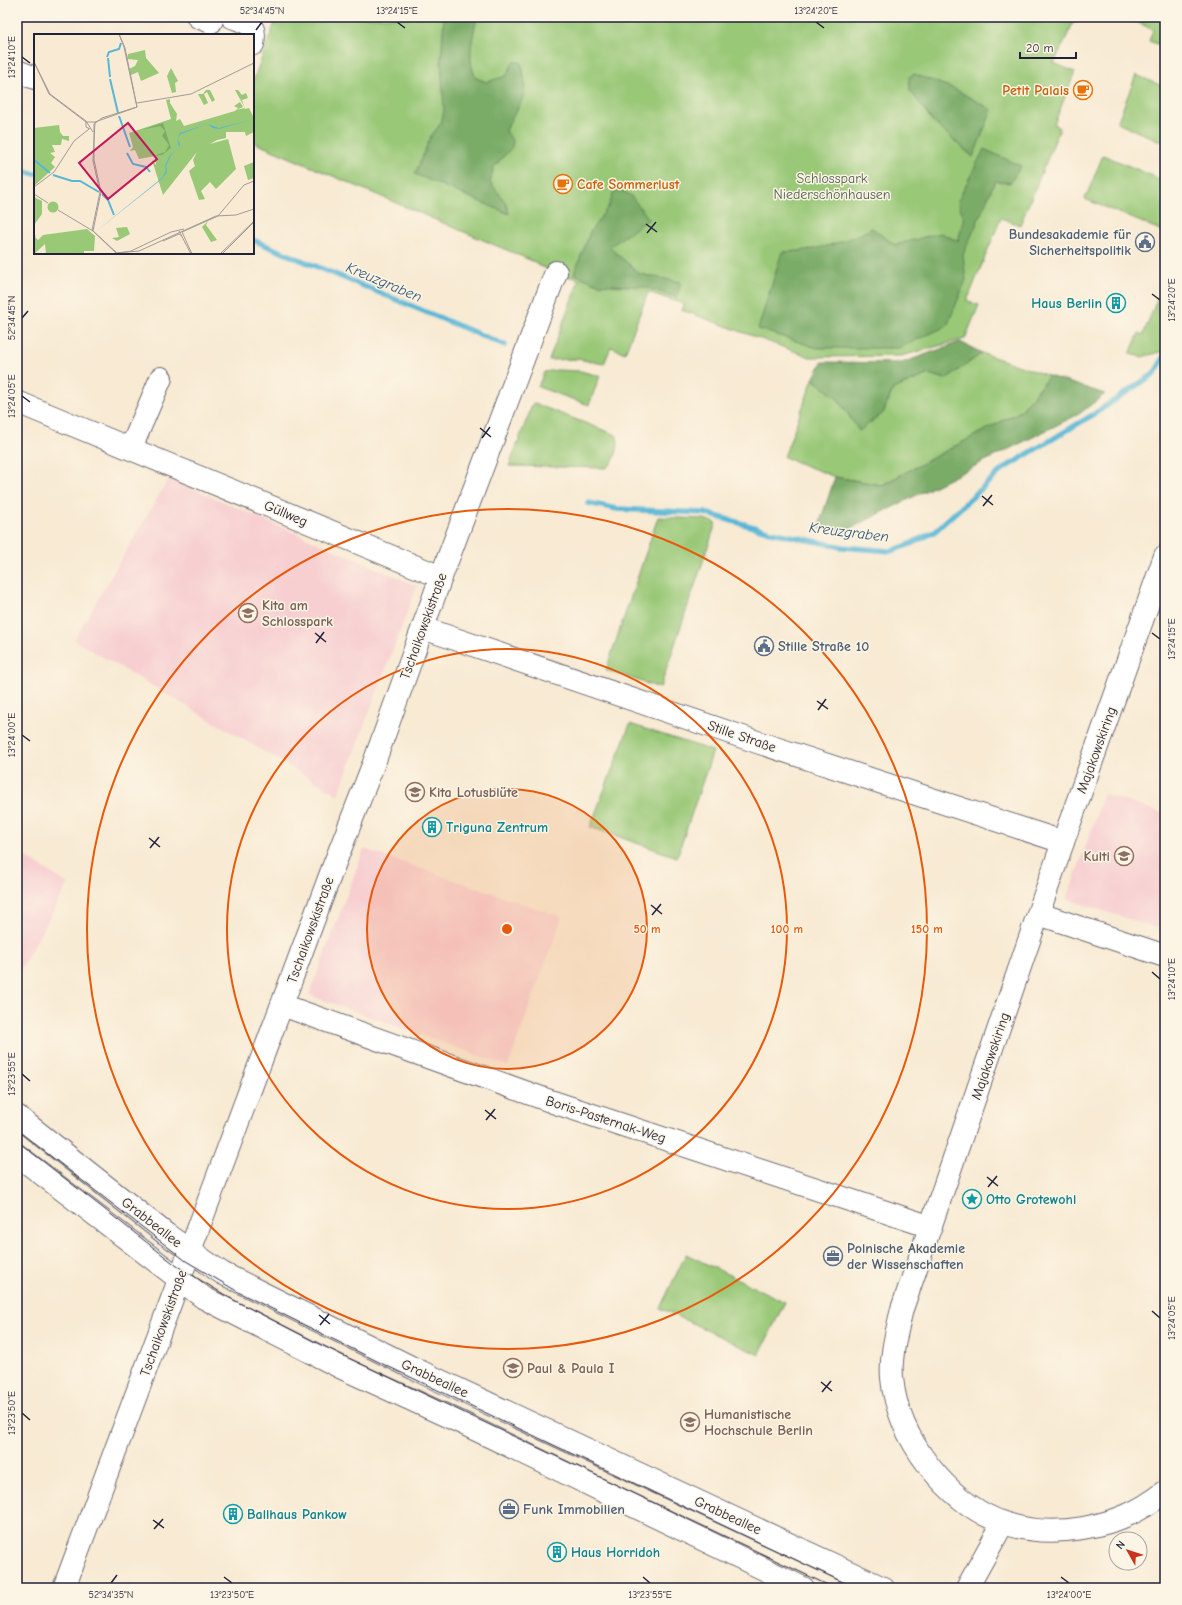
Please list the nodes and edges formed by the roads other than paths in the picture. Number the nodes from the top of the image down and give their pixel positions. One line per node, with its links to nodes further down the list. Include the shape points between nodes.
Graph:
1 (198, 17): 2 (street, via 211,22)
2 (213, 17)
3 (232, 17): 4 (street, via 251,25 255,32)
4 (254, 38)
5 (17, 71): 6 (street)
6 (34, 78)
7 (556, 272): 12 (street, Tschaikowskistraße)
8 (161, 378): 10 (street)
9 (17, 402): 10 (street, Güllweg)
10 (131, 448): 12 (street, Güllweg)
11 (1165, 556): 14 (street, Majakowskiring)
12 (440, 577): 13 (street, Tschaikowskistraße)
13 (422, 628): 14 (street, Stille Straße, via 760,743); 17 (street, Tschaikowskistraße)
14 (1064, 842): 15 (street, Majakowskiring)
15 (1039, 914): 16 (street); 20 (street, Majakowskiring)
16 (1165, 956)
17 (282, 1005): 20 (street, Boris-Pasternak-Weg, via 553,1102); 21 (street, Tschaikowskistraße)
18 (17, 1116): 21 (street, Grabbeallee)
19 (17, 1155): 22 (street)
20 (931, 1227): 24 (street, Majakowskiring, via 902,1309 893,1352 892,1376 896,1402 912,1441 934,1473 973,1509)
21 (190, 1251): 22 (street, Tschaikowskistraße); 27 (street, Grabbeallee, via 222,1273 330,1327)
22 (179, 1281): 25 (street, Tschaikowskistraße); 26 (street, via 243,1319)
23 (1165, 1492): 24 (street, Majakowskiring, via 1149,1505 1124,1518 1101,1524 1063,1531 1038,1531)
24 (1003, 1523): 28 (street)
25 (64, 1588)
26 (804, 1588)
27 (883, 1588)
28 (968, 1588)

